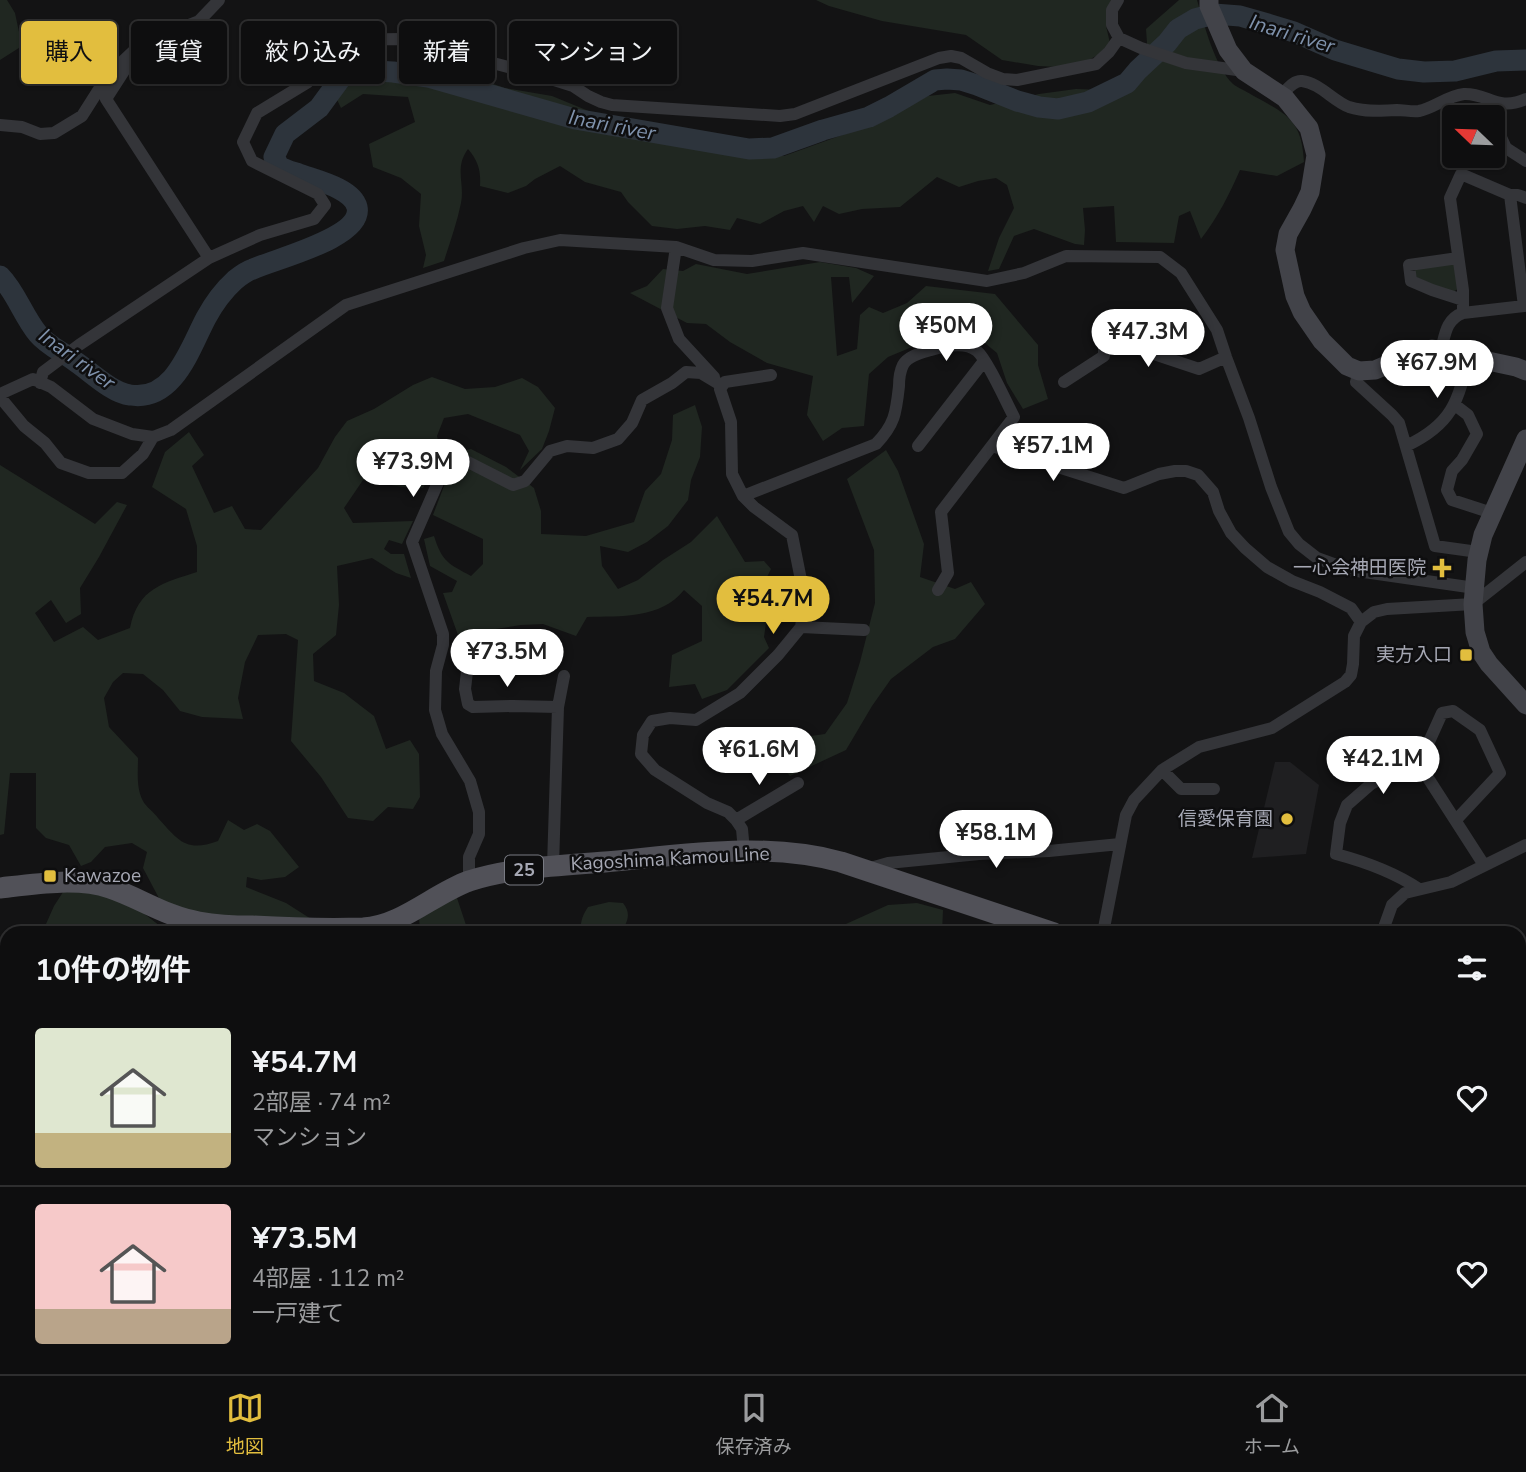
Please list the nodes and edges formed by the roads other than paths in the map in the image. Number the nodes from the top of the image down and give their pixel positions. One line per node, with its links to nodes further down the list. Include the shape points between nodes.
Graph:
1 (219, 0): 4 (street)
2 (1118, 0): 5 (street, via 1112,10 1112,25)
3 (1209, 0): 8 (street, via 1228,50)
4 (197, 21)
5 (1119, 38): 8 (street, via 1186,63); 21 (street, via 1096,64 1017,80 1003,79 961,58 939,58 780,116 612,105 548,78 401,39 335,40 308,82 257,113 243,142 252,161 318,194 325,205 313,219 260,235)
6 (131, 53): 14 (street, via 108,75)
7 (131, 60): 10 (street)
8 (1244, 71): 9 (street)
9 (1281, 95): 12 (street, via 1302,81 1349,107 1384,112 1420,111 1463,94); 28 (street, via 1309,128 1316,155 1310,191 1285,250 1295,296 1322,341 1347,366)
10 (106, 99): 14 (street, via 90,117); 21 (street)
11 (1526, 99): 12 (street, via 1506,105)
12 (1486, 100): 13 (street)
13 (1488, 105)
14 (82, 116): 15 (street, via 47,134)
15 (0, 125)
16 (1505, 146): 17 (street)
17 (1526, 161)
18 (1510, 194): 19 (street); 22 (street, via 1461,174 1450,198); 23 (street, via 1524,306)
19 (1526, 198)
20 (676, 247): 26 (street, via 714,260 752,261 803,253 987,281 1024,273 1066,256 1160,257 1181,273 1197,296); 33 (street, via 667,308 679,339); 36 (street, via 560,240 346,305 171,430)
21 (209, 258): 31 (street, via 79,345)
22 (1458, 258): 23 (street); 23 (street, via 1409,264 1411,281)
23 (1463, 307): 24 (street, via 1449,323)
24 (1441, 350): 25 (street); 28 (street, via 1417,352 1376,370)
25 (1468, 356): 29 (street); 35 (street)
26 (1226, 357): 32 (street, via 1199,369 1124,344 1104,342 1104,356); 46 (street, via 1270,487 1299,544 1317,558 1350,570)
27 (984, 361): 38 (street); 39 (street, via 1014,417); 41 (street, via 977,351 963,345 942,346 913,356 900,376 889,431 876,444)
28 (1359, 371): 40 (street, via 1356,382 1399,423)
29 (1526, 372)
30 (771, 375): 33 (street)
31 (42, 378): 34 (street); 36 (street, via 93,419)
32 (1064, 382)
33 (721, 385): 41 (street, via 731,422 732,474); 66 (street, via 701,373 686,372 642,400 632,423 618,439 593,448 567,446 550,451 525,481 513,485 462,459 446,464 412,542 443,634 435,710 442,734 470,781 479,812)
34 (0, 396): 36 (street, via 61,463 89,473 121,473 143,454)
35 (1455, 405): 40 (street, via 1438,426); 42 (street, via 1468,415 1477,434 1452,471 1447,490 1452,500)
36 (153, 437)
37 (1526, 439): 42 (street)
38 (918, 446)
39 (992, 446): 45 (street, via 942,513 948,573); 47 (street, via 1124,488 1175,471 1198,475 1213,492 1231,533 1245,548 1275,572 1351,608)
40 (1406, 446): 43 (street, via 1435,546)
41 (743, 496): 48 (street, via 792,534 805,600)
42 (1492, 513): 43 (street)
43 (1478, 552): 46 (street)
44 (1526, 562): 46 (street)
45 (938, 590)
46 (1474, 596): 47 (street, via 1374,612); 52 (street, via 1481,652)
47 (1362, 622): 55 (street, via 1354,636 1351,675 1334,690 1272,728 1199,747)
48 (801, 627): 49 (street); 58 (street, via 740,693 696,720 652,721 643,735 641,754 655,771)
49 (864, 631)
50 (468, 663): 53 (street, via 465,689 473,707)
51 (564, 676): 53 (street)
52 (1526, 705)
53 (558, 708): 64 (street)
54 (1419, 764): 59 (street); 59 (street, via 1442,713 1453,711 1480,730 1500,773); 68 (street, via 1370,784 1347,805 1336,854 1377,867)
55 (1163, 770): 57 (street, via 1181,789); 60 (street, via 1134,800)
56 (798, 783): 58 (street)
57 (1214, 789)
58 (736, 820): 62 (street, via 742,829)
59 (1456, 820): 63 (street)
60 (1120, 844): 65 (street, via 979,854); 72 (street)
61 (1526, 845): 63 (street)
62 (744, 851): 64 (main road, Kagoshima Kamou Line / 25); 65 (main road, Kagoshima Kamou Line / 25, via 823,856)
63 (1484, 865): 68 (street, via 1451,882)
64 (553, 866): 66 (main road, Kagoshima Kamou Line / 25)
65 (867, 869): 71 (main road, Kagoshima Kamou Line / 25)
66 (469, 881): 70 (main road, Kagoshima Kamou Line / 25)
67 (0, 888): 69 (main road, Kagoshima Kamou Line / 25, via 93,883 199,922)
68 (1419, 889): 73 (street, via 1405,893 1392,905)
69 (257, 926)
70 (374, 926)
71 (1034, 926)
72 (1104, 926)
73 (1384, 926)

